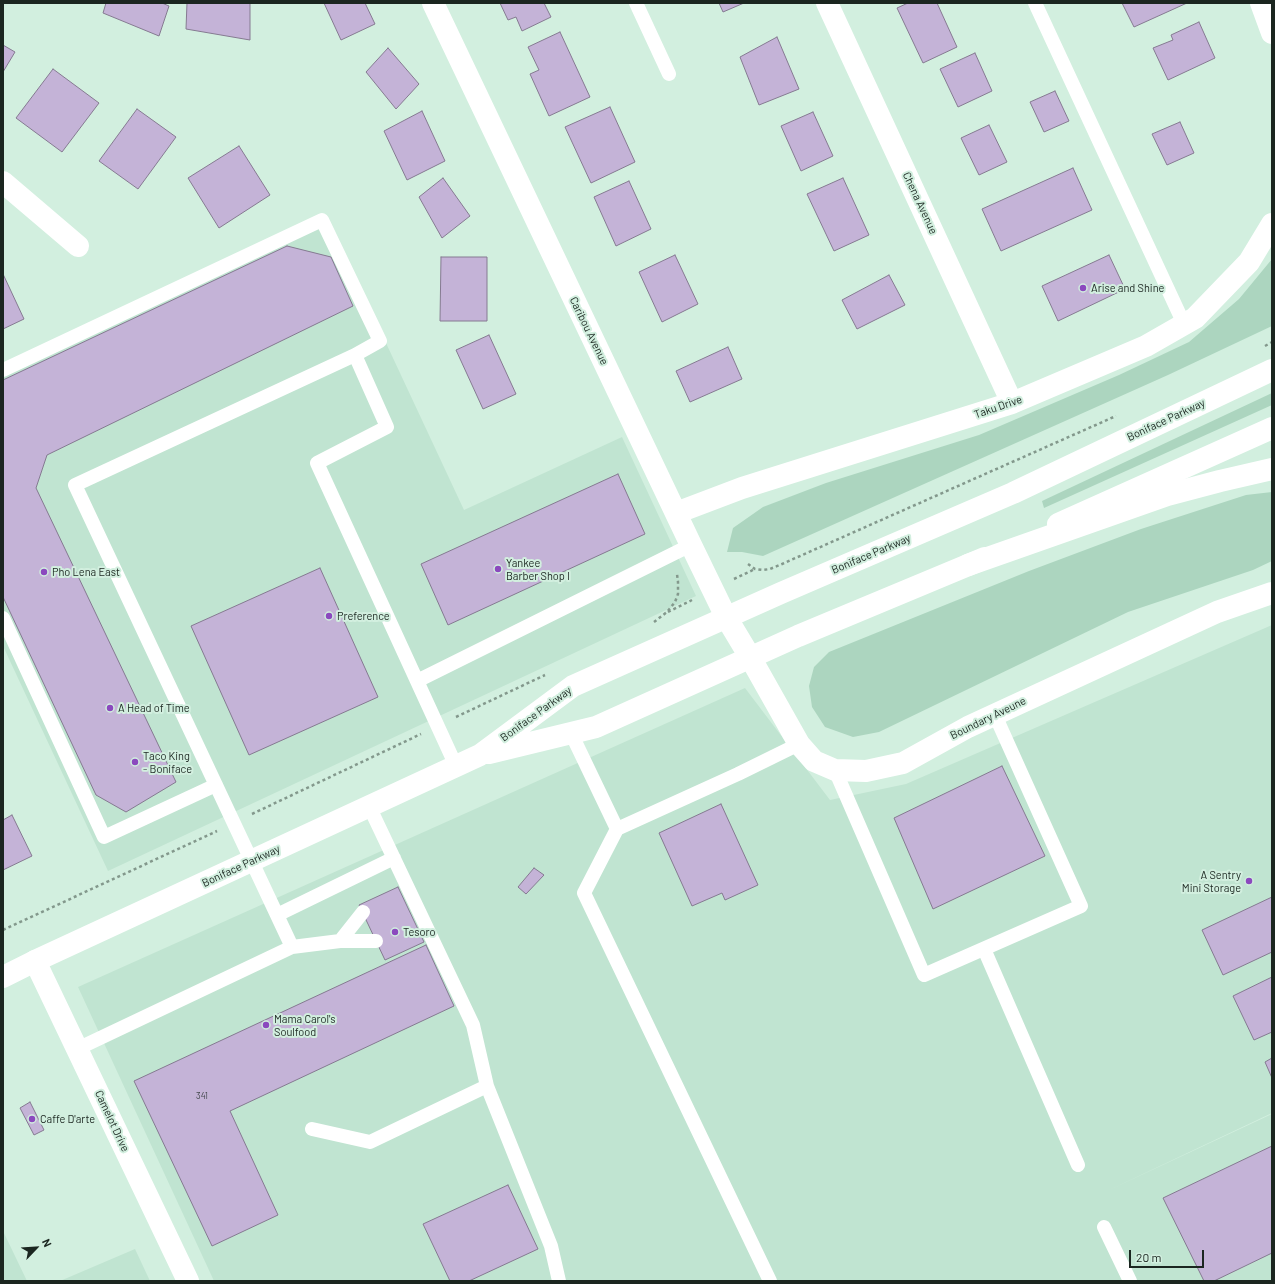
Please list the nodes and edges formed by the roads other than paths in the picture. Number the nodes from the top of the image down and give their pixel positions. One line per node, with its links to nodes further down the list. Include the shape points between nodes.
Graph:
1 (433, 3): 18 (main road, Caribou Avenue)
2 (636, 3): 7 (lane)
3 (827, 3): 15 (main road, Chena Avenue)
4 (1034, 3): 11 (lane)
5 (1261, 3): 6 (main road)
6 (1272, 33)
7 (669, 74)
8 (3, 182): 10 (main road)
9 (1272, 224): 11 (main road, Taku Drive, via 1249,262 1195,318)
10 (78, 246)
11 (1184, 324): 15 (main road, Taku Drive, via 1146,346)
12 (355, 355): 13 (lane, via 380,341 322,220); 25 (lane, via 387,427 317,463); 32 (lane, via 76,485)
13 (3, 370)
14 (1272, 370): 22 (main road, Boniface Parkway, via 1013,493)
15 (1012, 403): 18 (main road, Taku Drive, via 742,488)
16 (1272, 428): 20 (main road, Boniface Parkway)
17 (1272, 469): 20 (main road, via 1167,495)
18 (676, 513): 19 (main road, Caribou Avenue)
19 (682, 550): 22 (main road, Caribou Avenue); 25 (lane)
20 (968, 565): 24 (main road, Boniface Parkway)
21 (1272, 593): 26 (main road, Boundary Aveune, via 1217,612)
22 (726, 617): 24 (main road, Caribou Avenue); 29 (main road, Boniface Parkway, via 573,686)
23 (3, 618): 32 (lane, via 104,837)
24 (750, 657): 27 (main road, Boniface Parkway, via 596,727); 28 (main road, Boundary Aveune)
25 (418, 681): 30 (lane)
26 (995, 715): 31 (main road, Boundary Aveune, via 903,763 866,771); 42 (lane, via 1081,906)
27 (571, 733): 29 (main road, Boniface Parkway); 34 (lane)
28 (799, 744): 31 (main road, Boundary Aveune, via 814,761); 34 (lane)
29 (480, 755): 30 (main road, Boniface Parkway)
30 (456, 766): 33 (main road, Boniface Parkway)
31 (835, 770): 42 (lane, via 924,975)
32 (216, 785): 36 (lane)
33 (370, 806): 35 (lane); 36 (main road, Boniface Parkway)
34 (617, 829): 52 (lane, via 584,893)
35 (394, 858): 38 (lane); 46 (lane, via 418,921 473,1025)
36 (251, 861): 38 (lane); 43 (main road, Boniface Parkway)
37 (363, 912): 39 (lane)
38 (277, 915): 41 (lane)
39 (340, 941): 40 (lane); 41 (lane)
40 (376, 941)
41 (292, 947): 45 (lane)
42 (984, 949): 48 (lane)
43 (35, 961): 44 (main road, Boniface Parkway); 45 (main road, Camelot Drive)
44 (3, 977)
45 (77, 1049): 50 (main road, Camelot Drive)
46 (487, 1086): 47 (lane, via 370,1142); 51 (lane, via 551,1246)
47 (312, 1129)
48 (1078, 1165)
49 (1104, 1227): 53 (lane)
50 (188, 1281)
51 (559, 1281)
52 (770, 1281)
53 (1130, 1281)

